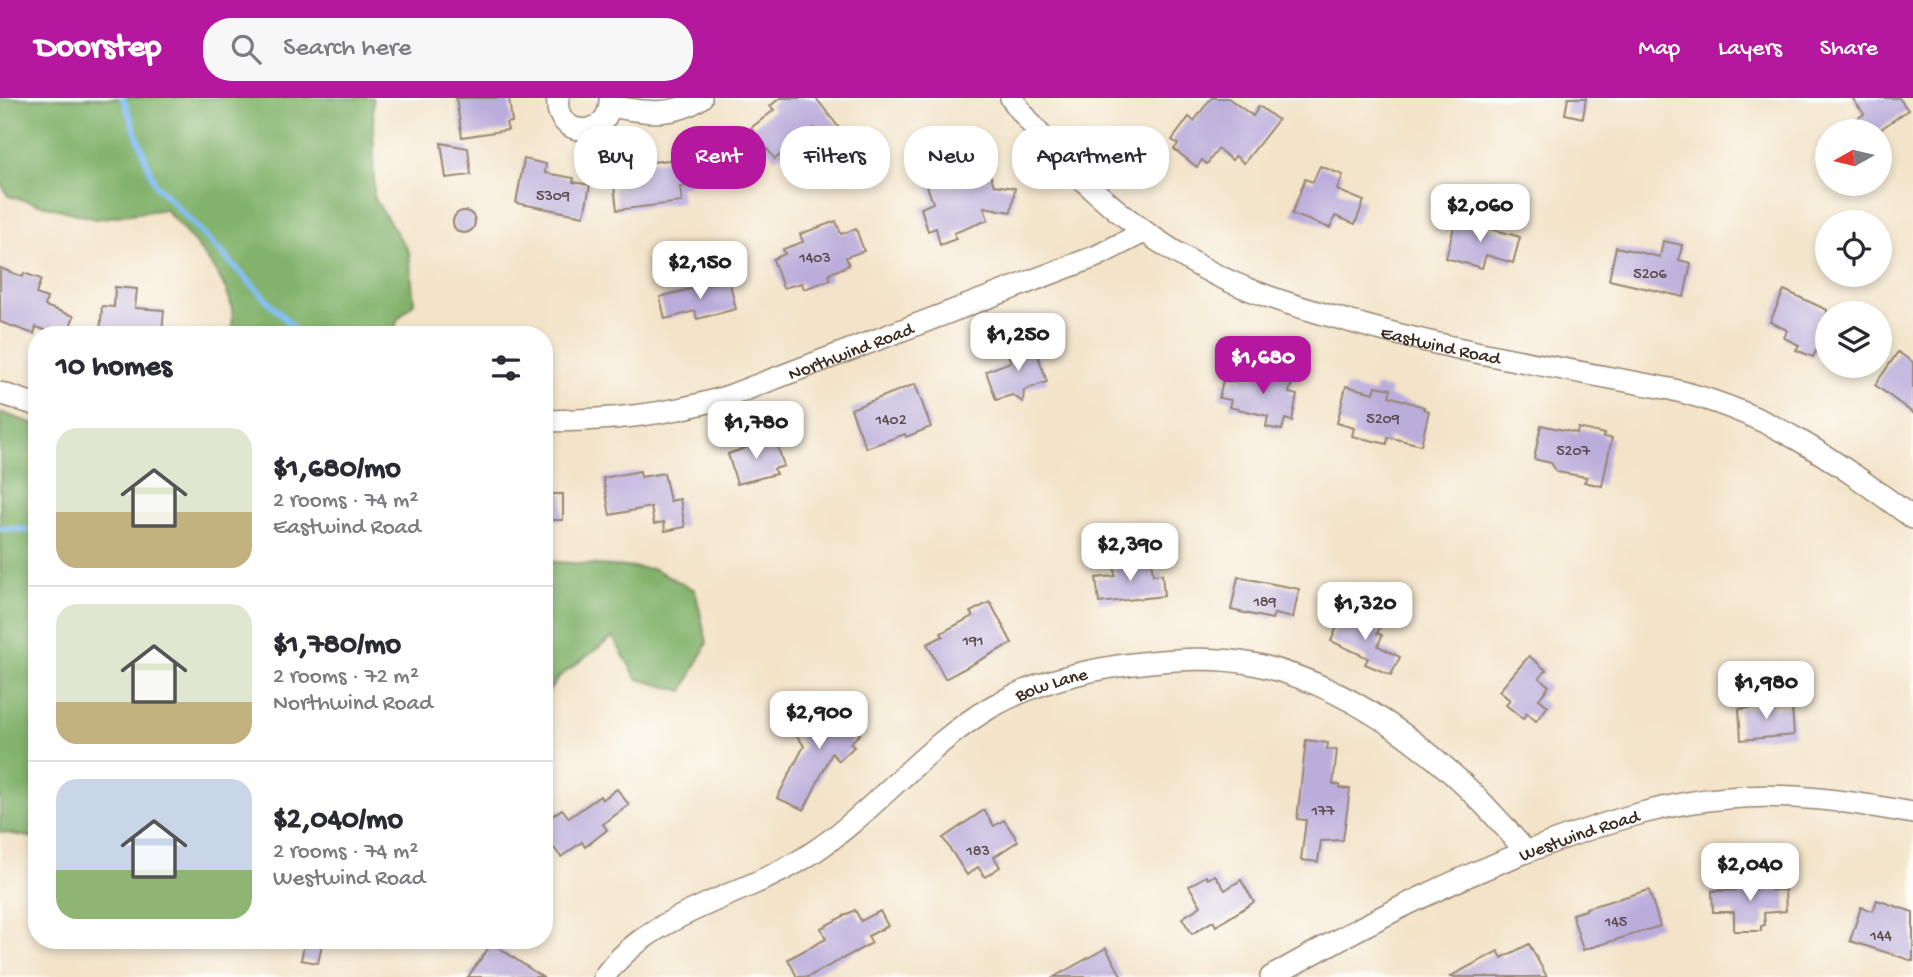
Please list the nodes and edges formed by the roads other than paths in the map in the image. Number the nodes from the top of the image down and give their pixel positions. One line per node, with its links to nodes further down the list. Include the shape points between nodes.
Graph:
1 (558, 98): 4 (street, via 563,120 578,129 603,122)
2 (701, 98): 4 (street, via 680,110 660,113)
3 (1011, 98): 5 (street, Eastwind Road, via 1082,181)
4 (610, 102)
5 (1144, 232): 8 (street, Northwind Road, via 1097,256 726,397 642,416); 9 (street, Eastwind Road, via 1199,267 1308,310 1446,346 1670,389 1740,409 1844,467)
6 (0, 393): 7 (street)
7 (28, 402)
8 (553, 421)
9 (1913, 518)
10 (1913, 813): 11 (street, Westwind Road, via 1847,801 1727,798 1628,816)
11 (1525, 851): 12 (street, Bow Lane, via 1492,812 1402,733 1307,680 1224,660 1177,659 1121,666 1028,689 992,707 941,743 838,836 795,865 644,937); 13 (street, Westwind Road, via 1368,922)
12 (604, 977)
13 (1271, 977)

